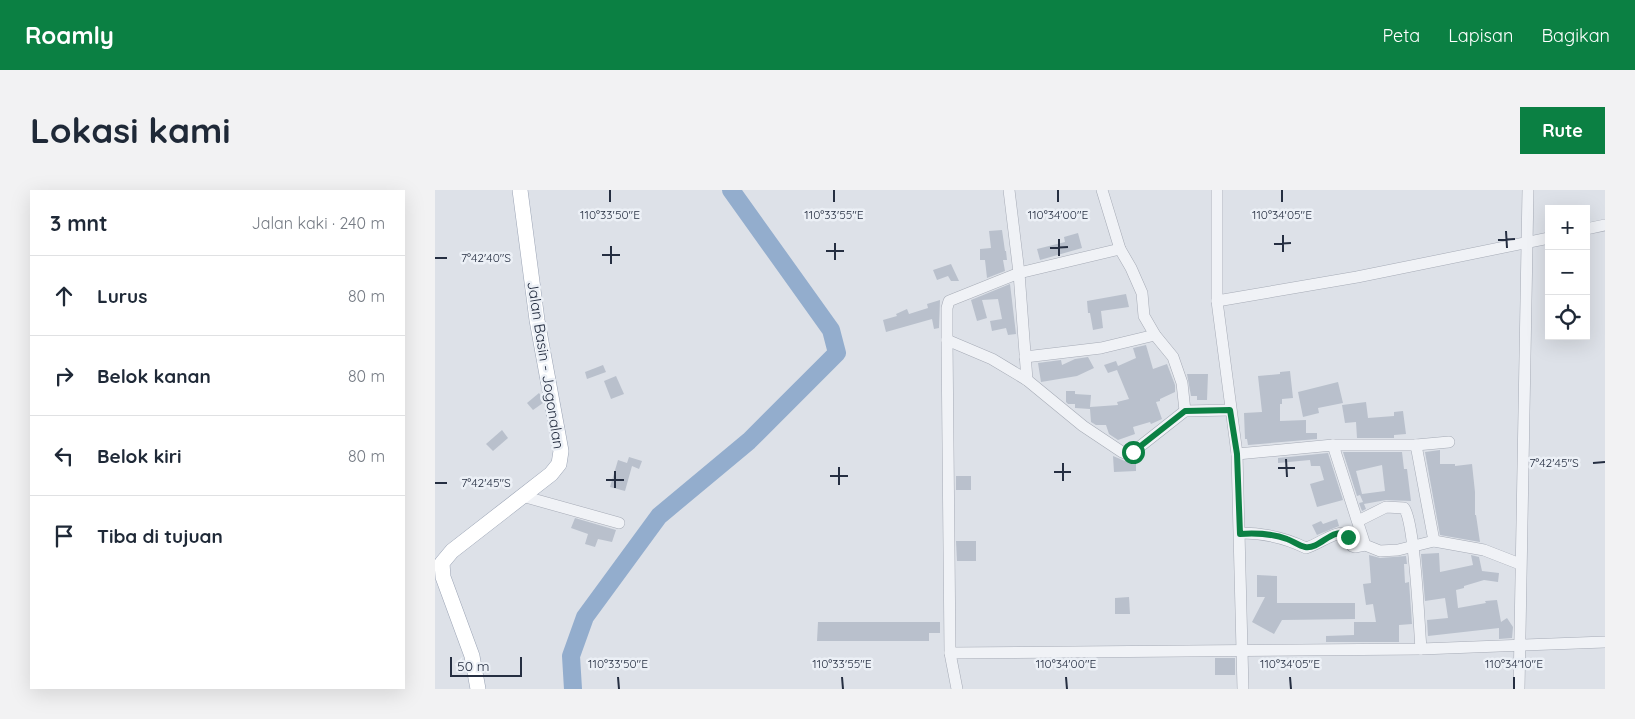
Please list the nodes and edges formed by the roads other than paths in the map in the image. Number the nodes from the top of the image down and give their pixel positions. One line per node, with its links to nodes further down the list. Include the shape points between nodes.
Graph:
1 (520, 190): 23 (main road, Jalan Basin - Jogonalan, via 537,320 561,451 559,464 551,474)
2 (1009, 190): 11 (street)
3 (1102, 190): 10 (street)
4 (1217, 190): 12 (street)
5 (1528, 190): 9 (street)
6 (1605, 225): 7 (street)
7 (1590, 228)
8 (1545, 239): 9 (street)
9 (1527, 242): 12 (street, via 1357,277); 31 (street)
10 (1120, 249): 11 (street); 13 (street, via 1142,293 1144,316)
11 (1019, 274): 14 (street, via 949,301); 15 (street)
12 (1217, 301): 17 (street)
13 (1155, 335): 15 (street, via 1101,348); 18 (street, via 1173,357)
14 (947, 340): 16 (street, via 992,359); 36 (street)
15 (1025, 357): 16 (street)
16 (1027, 380): 18 (street, via 1083,426 1127,454)
17 (1230, 410): 18 (street); 22 (street)
18 (1185, 411)
19 (1449, 442): 20 (street)
20 (1416, 445): 21 (street); 27 (street)
21 (1333, 446): 22 (street); 24 (street)
22 (1237, 454): 26 (street)
23 (522, 496): 25 (street); 30 (main road, Jalan Basin - Jogonalan)
24 (1358, 521): 28 (street); 29 (street, via 1386,508 1403,508 1407,512)
25 (619, 523)
26 (1240, 534): 28 (street, via 1274,535 1306,548 1343,533 1352,546); 35 (street)
27 (1434, 541): 29 (street); 31 (street, via 1484,550)
28 (1365, 545): 29 (street, via 1380,550)
29 (1413, 547): 34 (street)
30 (438, 560): 37 (main road, Jalan Basin - Jogonalan, via 472,656)
31 (1520, 564): 33 (street)
32 (1605, 642): 33 (street)
33 (1518, 646): 34 (street); 40 (street)
34 (1421, 649): 35 (street)
35 (1243, 651): 36 (street); 39 (street)
36 (950, 653): 38 (street)
37 (479, 689)
38 (957, 689)
39 (1243, 689)
40 (1519, 689)

